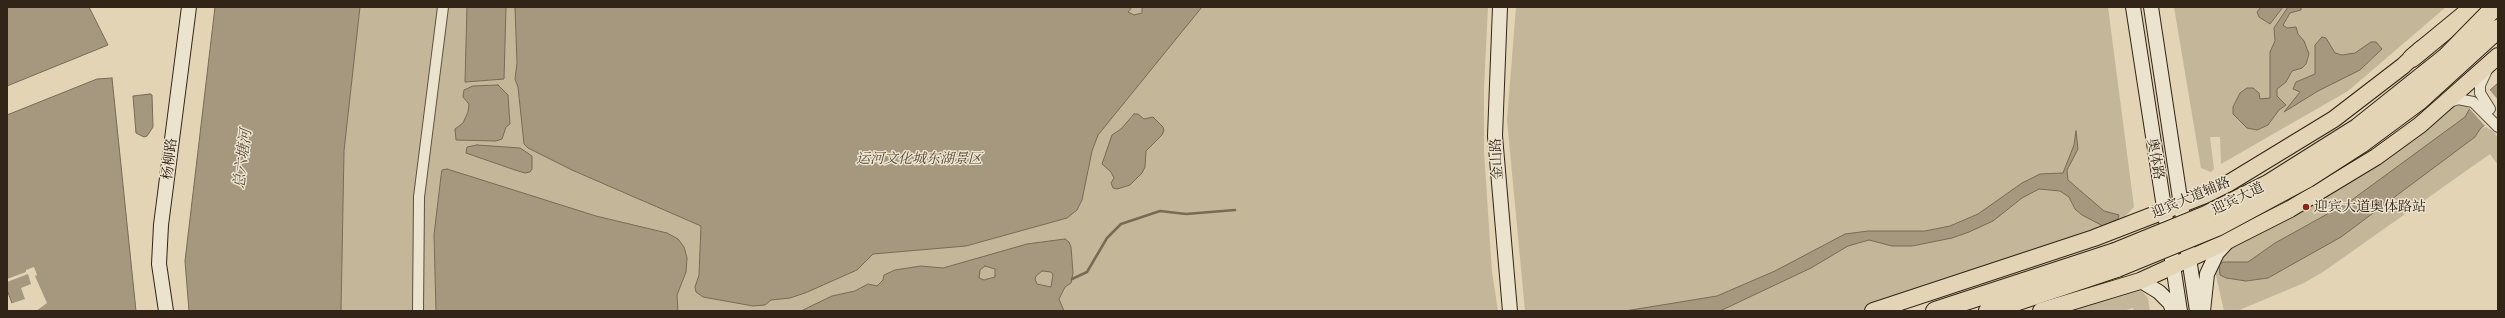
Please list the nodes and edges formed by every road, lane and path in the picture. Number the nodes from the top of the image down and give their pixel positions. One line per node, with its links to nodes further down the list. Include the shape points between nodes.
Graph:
1 (189, 7): 21 (main road, 杨柳路, via 161,225 159,264)
2 (443, 7): 22 (street, via 419,197)
3 (1500, 7): 23 (main road, 金山路, via 1495,136)
4 (2133, 7): 16 (main road, 奥体路)
5 (2151, 7): 15 (main road, 奥体路)
6 (2465, 7): 10 (main road, 迎宾大道辅路)
7 (2474, 7): 10 (highway)
8 (2495, 7): 25 (highway, 迎宾大道, bridge, via 2446,57 2397,98 2356,128 2268,184 2206,215 2115,252)
9 (2498, 30): 26 (highway, 迎宾大道, bridge, via 2419,101 2361,144 2258,207 2151,256)
10 (2412, 58): 15 (main road, 迎宾大道辅路, via 2334,119 2229,183)
11 (2494, 60): 12 (main road); 13 (street, via 2480,85 2480,93 2485,104)
12 (2446, 103): 14 (street, via 2458,99 2473,102); 17 (main road, via 2420,125 2357,169)
13 (2498, 118)
14 (2498, 127)
15 (2181, 204): 16 (main road, 迎宾大道辅路); 18 (main road, 奥体路)
16 (2164, 211): 19 (main road, 奥体路); 24 (main road, 迎宾大道辅路, via 2094,238)
17 (2227, 241): 18 (main road); 31 (main road, via 2217,253 2207,274)
18 (2189, 259): 19 (main road); 30 (main road, 奥体路)
19 (2173, 266): 20 (main road); 29 (main road, 奥体路)
20 (2141, 281): 27 (main road); 28 (main road, via 2159,292 2170,303)
21 (166, 311)
22 (418, 311)
23 (1510, 311)
24 (1874, 311)
25 (1935, 311)
26 (1988, 311)
27 (2041, 311)
28 (2173, 311)
29 (2180, 311)
30 (2197, 311)
31 (2203, 311)

